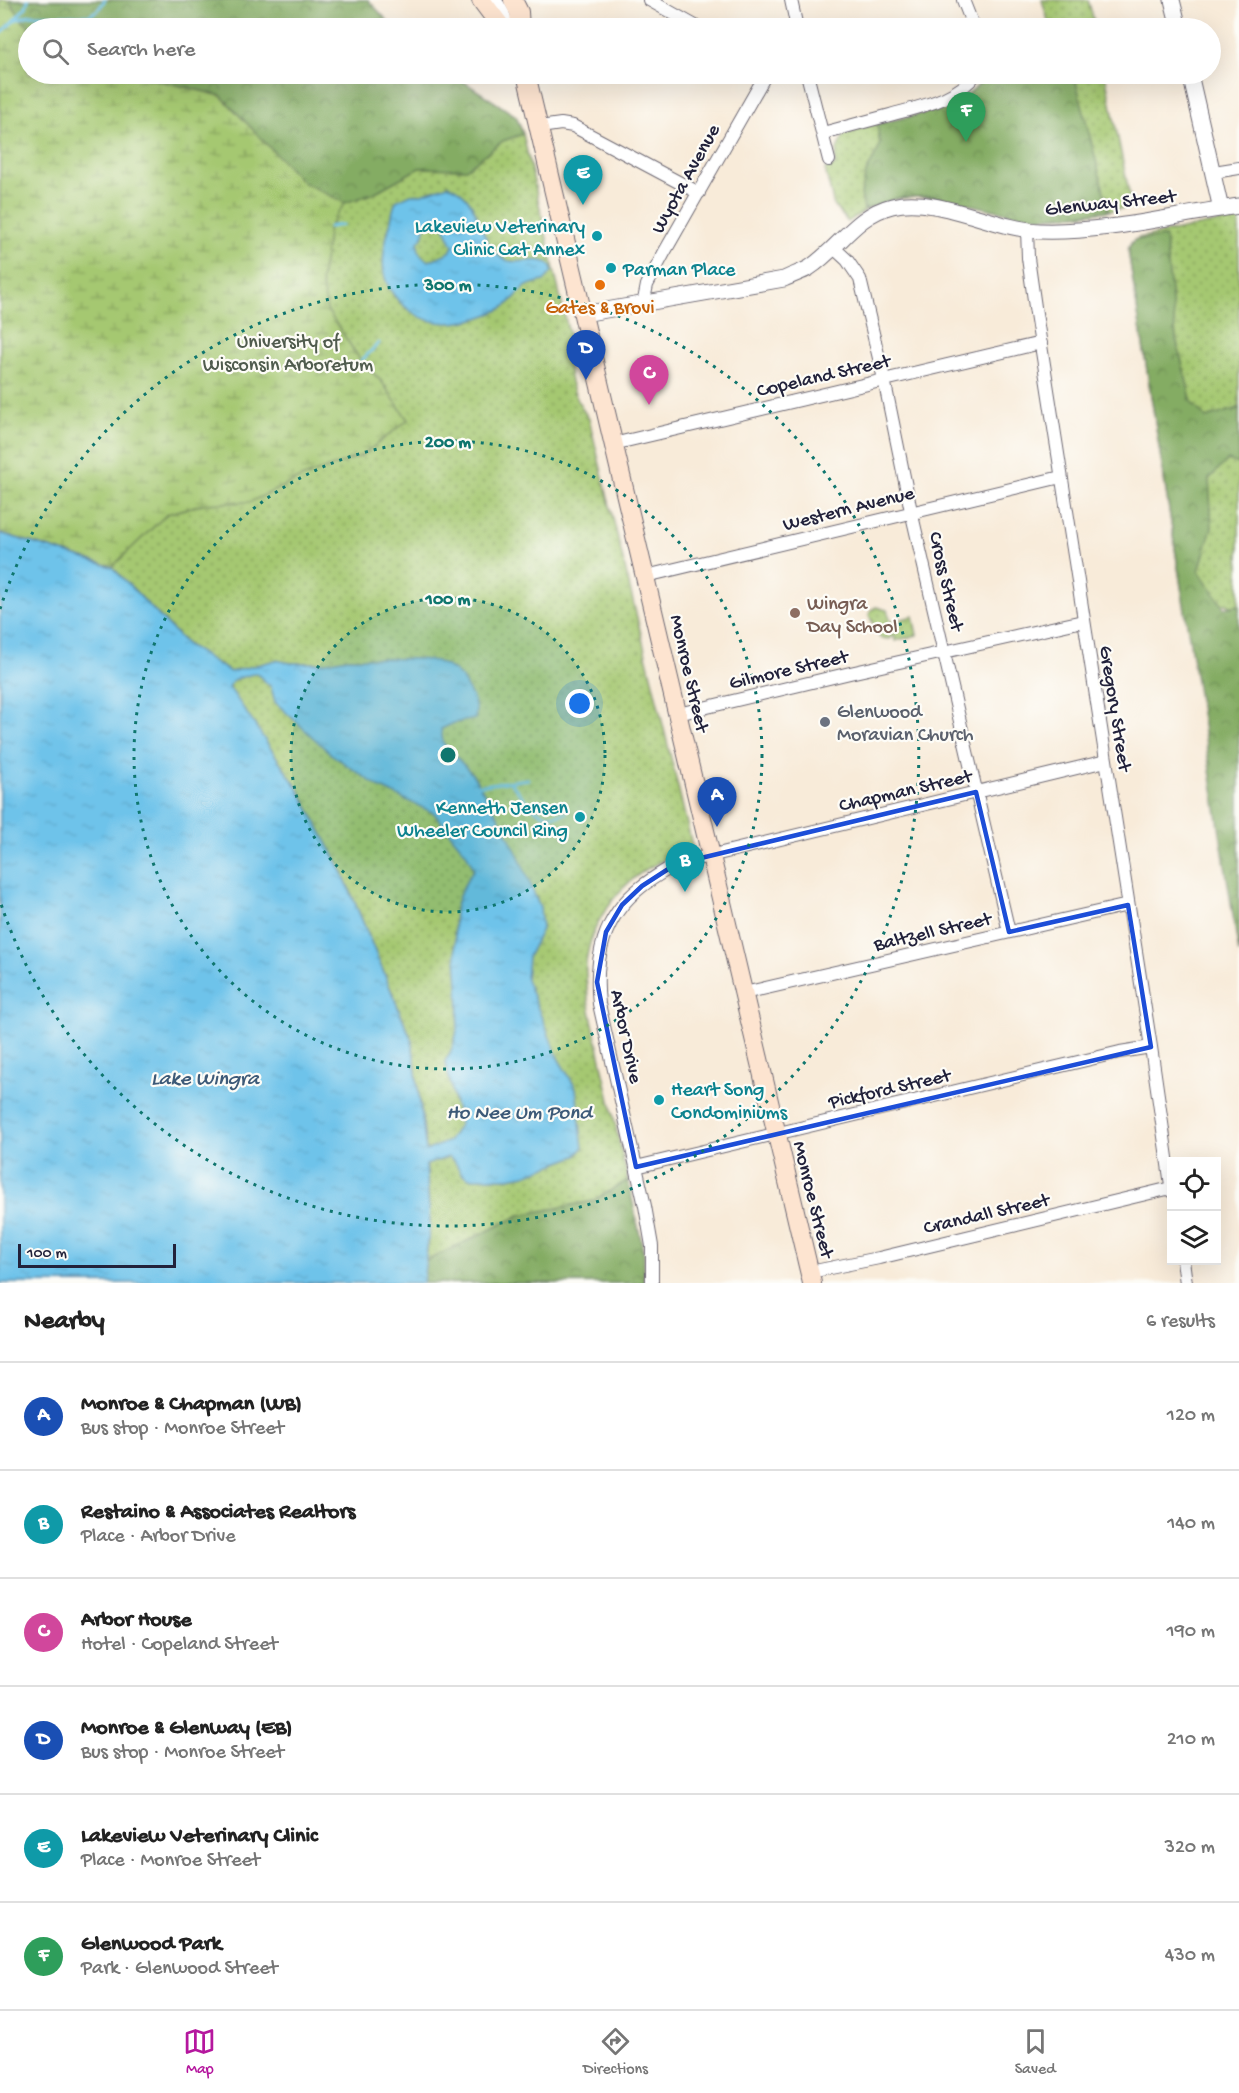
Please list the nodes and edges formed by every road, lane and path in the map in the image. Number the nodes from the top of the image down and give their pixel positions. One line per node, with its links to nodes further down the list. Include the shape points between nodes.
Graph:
1 (481, 0): 7 (main road)
2 (494, 0): 8 (street)
3 (649, 0): 9 (street)
4 (790, 0): 10 (street)
5 (963, 0): 11 (street)
6 (1172, 0): 12 (street)
7 (494, 18)
8 (503, 18)
9 (681, 18)
10 (793, 18)
11 (970, 18)
12 (1176, 18)
13 (529, 84): 18 (main road, Monroe Street)
14 (760, 84): 23 (street, Wyota Avenue)
15 (810, 84): 19 (street)
16 (968, 84): 19 (street, via 936,102)
17 (1192, 84): 22 (street)
18 (540, 127): 23 (street, via 573,126); 29 (main road, Monroe Street)
19 (823, 133): 20 (street)
20 (829, 160)
21 (1239, 168): 22 (street)
22 (1214, 172): 25 (street)
23 (699, 193): 28 (street, Wyota Avenue, via 647,285)
24 (1239, 206): 25 (street, Glenway Street)
25 (1221, 208): 26 (street, Glenway Street, via 1110,226)
26 (1027, 229): 27 (street, Glenway Street, via 936,207 894,205 864,218); 30 (street, Gregory Street)
27 (833, 247): 28 (street, Glenway Street, via 809,268 784,279); 31 (street, Cross Street, via 860,279)
28 (643, 304): 29 (street, Glenway Street)
29 (583, 314): 32 (main road, Monroe Street)
30 (1041, 343): 31 (street, Copeland Street); 33 (street, Gregory Street)
31 (885, 379): 32 (street, Copeland Street); 34 (street, Cross Street)
32 (614, 444): 35 (main road, Monroe Street)
33 (1061, 477): 34 (street, Western Avenue); 36 (street, Gregory Street)
34 (911, 511): 35 (street, Western Avenue); 37 (street, Cross Street)
35 (646, 576): 38 (main road, Monroe Street)
36 (1083, 621): 37 (street, Gilmore Street); 39 (street, Gregory Street)
37 (944, 652): 38 (street, Gilmore Street); 40 (street, Cross Street)
38 (678, 714): 41 (main road, Monroe Street)
39 (1106, 761): 40 (street, Chapman Street); 42 (street, Gregory Street)
40 (976, 792): 41 (street, Chapman Street); 43 (street, Cross Street)
41 (712, 854): 44 (main road, Monroe Street); 48 (street, Arbor Drive, via 676,864 642,886 613,918 598,957 600,1004)
42 (1128, 905): 43 (street, Baltzell Street); 45 (street, Gregory Street)
43 (1009, 932): 44 (street, Baltzell Street)
44 (744, 993): 46 (main road, Monroe Street)
45 (1151, 1047): 46 (street, Pickford Street); 47 (street, Gregory Street)
46 (777, 1134): 48 (street, Pickford Street); 51 (main road, Monroe Street)
47 (1167, 1161)
48 (636, 1167): 52 (street, Arbor Drive, via 652,1246)
49 (1167, 1191): 51 (street, Crandall Street, via 879,1258)
50 (1184, 1265): 53 (street)
51 (811, 1278)
52 (652, 1283)
53 (1186, 1283)

